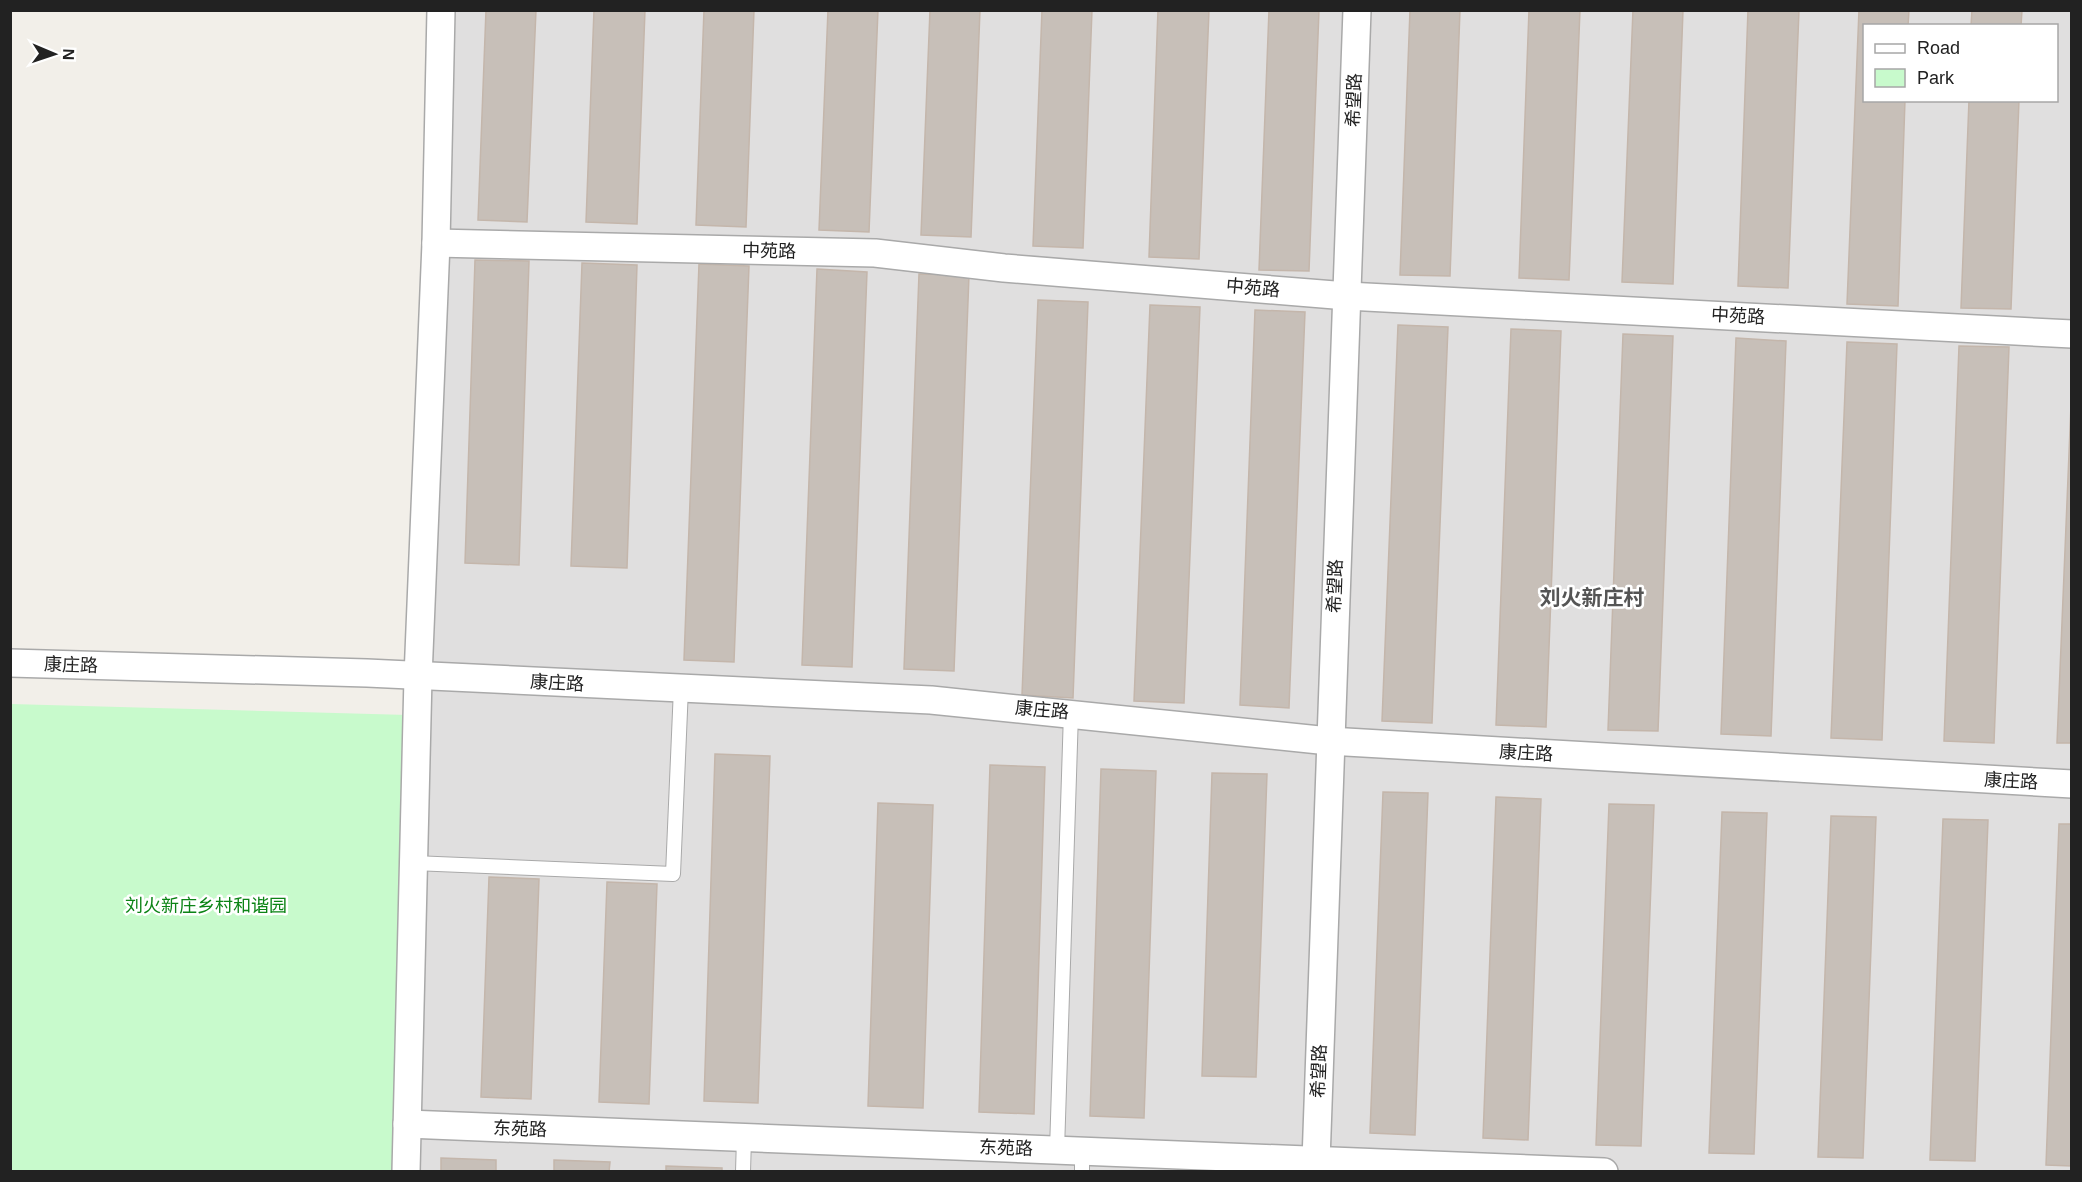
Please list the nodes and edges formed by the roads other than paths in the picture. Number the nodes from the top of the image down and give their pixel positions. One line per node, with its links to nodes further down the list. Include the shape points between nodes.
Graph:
1 (441, 10): 3 (street)
2 (1357, 10): 4 (street, 希望路)
3 (436, 243): 4 (street, 中苑路, via 875,253 1004,268); 7 (street)
4 (1347, 296): 5 (street, 中苑路); 10 (street, 希望路)
5 (2072, 334)
6 (10, 663): 7 (street, 康庄路)
7 (418, 677): 8 (street, 康庄路); 12 (street)
8 (681, 688): 9 (street, 康庄路, via 932,700); 12 (lane, via 673,874)
9 (1071, 713): 10 (street, 康庄路); 15 (lane)
10 (1329, 741): 11 (street, 康庄路); 16 (street, 希望路)
11 (2072, 784)
12 (413, 862): 13 (street)
13 (407, 1124): 14 (street, 东苑路); 17 (street)
14 (744, 1138): 15 (street, 东苑路); 18 (lane)
15 (1074, 1158): 16 (street, 东苑路)
16 (1327, 1165): 19 (street, 东苑路)
17 (406, 1172)
18 (743, 1172)
19 (1604, 1172)

